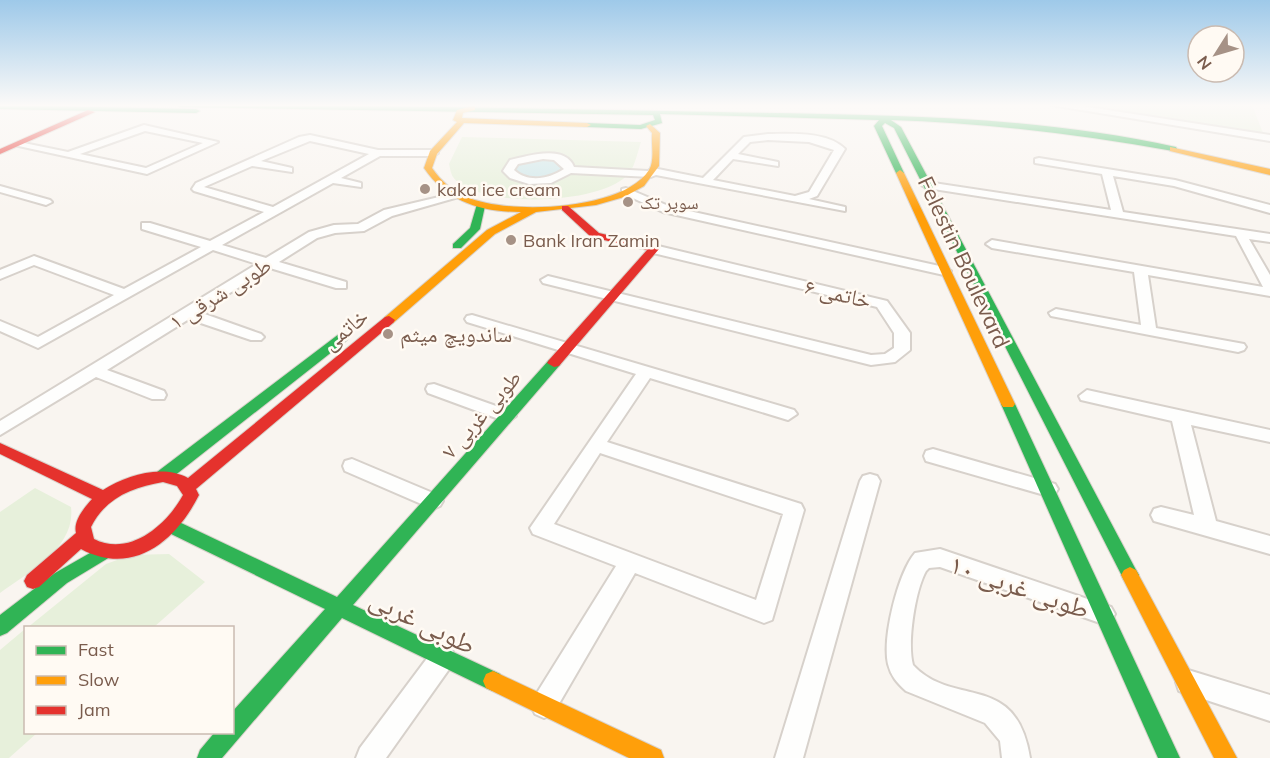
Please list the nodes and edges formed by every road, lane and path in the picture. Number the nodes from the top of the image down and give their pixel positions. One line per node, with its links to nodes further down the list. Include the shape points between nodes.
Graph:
1 (29, 140): 16 (main road)
2 (109, 140): 20 (street)
3 (205, 140): 20 (street, via 213,142 147,171)
4 (297, 140): 23 (street)
5 (321, 140): 18 (street)
6 (443, 140): 19 (main road)
7 (655, 140): 29 (main road)
8 (745, 140): 21 (street)
9 (807, 140): 38 (street, via 840,149 813,194)
10 (884, 140): 55 (main road, Felestin Boulevard)
11 (916, 140): 34 (main road, Felestin Boulevard)
12 (1092, 140): 32 (main road, via 1160,152)
13 (1134, 140): 28 (main road)
14 (1253, 140): 15 (street)
15 (1270, 144)
16 (19, 145): 17 (main road); 20 (street)
17 (0, 152)
18 (378, 153): 19 (street); 30 (street)
19 (433, 153): 37 (main road, via 428,168 436,182)
20 (71, 154)
21 (730, 155): 24 (street); 31 (street)
22 (1039, 161): 27 (street)
23 (250, 162): 25 (street); 45 (street, via 198,189)
24 (774, 164)
25 (288, 170)
26 (569, 170): 26 (street, via 564,160 543,156 514,162 508,171 520,179 544,181); 29 (street)
27 (1107, 172): 42 (street, via 1175,183); 46 (street)
28 (1270, 172)
29 (652, 173): 31 (street); 36 (main road)
30 (331, 179): 33 (street); 45 (street)
31 (707, 180): 38 (street)
32 (1270, 180)
33 (357, 185)
34 (927, 185): 46 (street); 105 (main road, Felestin Boulevard)
35 (0, 189): 39 (street)
36 (626, 191): 41 (main road); 55 (street, via 667,210)
37 (456, 196): 40 (main road); 53 (street, طوبی شرقی ۱, via 388,213 360,228 323,232)
38 (795, 199): 43 (street)
39 (46, 202)
40 (480, 206): 44 (main road); 63 (main road, خاتمی, via 475,229)
41 (565, 208): 44 (main road); 52 (main road, خاتمی ۶, via 595,235)
42 (1270, 208)
43 (841, 209)
44 (533, 210): 89 (main road, خاتمی, via 491,232)
45 (274, 211): 51 (street)
46 (1117, 212): 48 (street)
47 (146, 226): 51 (street)
48 (1240, 233): 49 (street); 59 (street)
49 (1270, 238)
50 (992, 244): 54 (street)
51 (213, 246): 53 (street); 61 (street)
52 (654, 249): 62 (main road, طوبی غربی ۷); 62 (street, خاتمی ۶, via 882,304 902,333 902,350 889,359 871,360)
53 (270, 262): 58 (street); 64 (street, طوبی شرقی ۱)
54 (1140, 270): 60 (street); 69 (street)
55 (944, 271): 90 (main road, Felestin Boulevard)
56 (0, 275): 61 (street, via 34,260)
57 (548, 280): 62 (street)
58 (341, 285)
59 (1270, 287)
60 (1270, 292)
61 (124, 294): 67 (street, via 38,343)
62 (613, 296): 72 (main road, طوبی غربی ۷)
63 (383, 306)
64 (187, 313): 70 (street); 73 (street, طوبی شرقی ۱)
65 (1056, 313): 69 (street)
66 (472, 320): 72 (street)
67 (0, 325)
68 (355, 328): 87 (main road, خاتمی)
69 (1149, 331): 71 (street)
70 (256, 337)
71 (1238, 347)
72 (567, 348): 74 (street); 79 (main road, طوبی غربی ۷)
73 (95, 371): 76 (street); 81 (street, طوبی شرقی ۱)
74 (646, 372): 78 (street); 83 (street)
75 (434, 389): 79 (street)
76 (158, 395)
77 (1087, 396): 80 (street)
78 (788, 414)
79 (507, 416): 92 (main road, طوبی غربی ۷)
80 (1180, 418): 82 (street); 95 (street)
81 (0, 429)
82 (1270, 436)
83 (596, 445): 99 (street, via 540,528); 99 (street, via 794,510 764,613)
84 (0, 448): 91 (main road)
85 (933, 456): 90 (street)
86 (352, 466): 92 (street)
87 (163, 476): 89 (main road, via 182,481); 91 (main road, via 133,482)
88 (870, 481): 113 (street)
89 (188, 487): 94 (main road, via 189,505)
90 (1048, 489): 102 (main road, Felestin Boulevard)
91 (104, 498): 96 (main road, via 86,518)
92 (433, 501): 101 (main road, طوبی غربی ۷)
93 (1161, 515): 95 (street)
94 (173, 527): 98 (main road, via 139,547); 101 (main road, طوبی غربی)
95 (1207, 527): 97 (street)
96 (83, 537): 98 (main road, via 94,549); 100 (main road)
97 (1270, 545)
98 (104, 552): 103 (main road, via 61,578)
99 (630, 562): 106 (street)
100 (17, 593)
101 (339, 607): 104 (main road, طوبی غربی); 108 (main road)
102 (1103, 614): 114 (street, طوبی غربی ۱۰, via 940,558 922,558 915,567 904,610 899,658 904,674 925,688 994,713 1012,729); 115 (main road, Felestin Boulevard)
103 (0, 627)
104 (443, 657): 106 (main road, طوبی غربی); 112 (street)
105 (1187, 682): 107 (street); 116 (main road, Felestin Boulevard)
106 (544, 705): 110 (main road, طوبی غربی)
107 (1270, 708)
108 (234, 728)
109 (228, 734): 111 (main road)
110 (647, 756)
111 (207, 758)
112 (370, 758)
113 (789, 758)
114 (1016, 758)
115 (1169, 758)
116 (1226, 758)

